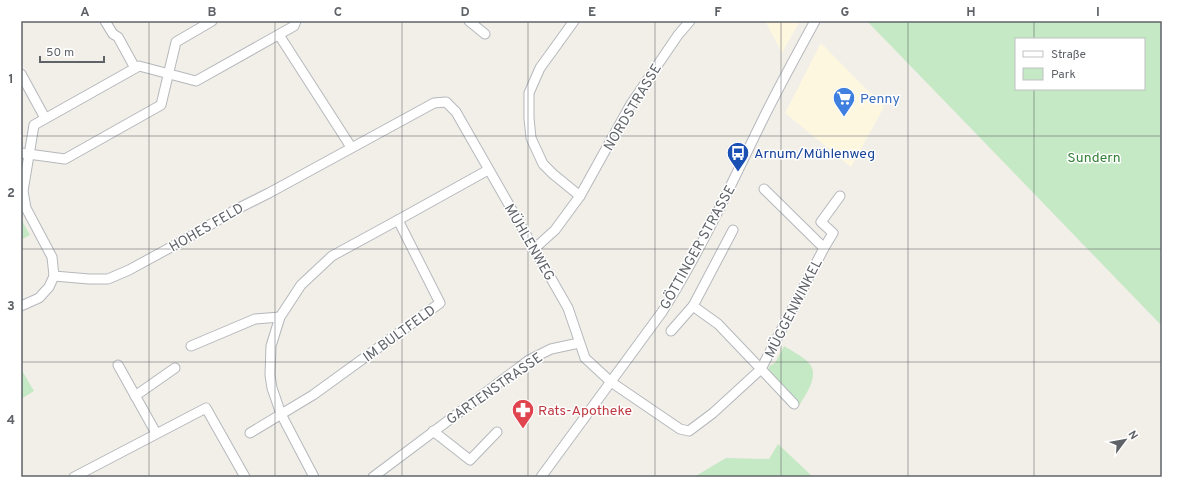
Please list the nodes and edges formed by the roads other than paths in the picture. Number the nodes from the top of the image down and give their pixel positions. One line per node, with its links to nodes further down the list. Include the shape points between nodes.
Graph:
1 (105, 21): 10 (street, via 118,37)
2 (212, 21): 12 (street, via 176,42)
3 (296, 21): 9 (street, via 294,26)
4 (468, 21): 8 (street)
5 (574, 21): 20 (street, via 540,68 529,93 529,118 531,138 544,164)
6 (690, 21): 20 (street, NORDSTRASSE, via 631,104)
7 (816, 21): 38 (street, GÖTTINGER STRASSE, via 680,283)
8 (485, 34)
9 (279, 35): 12 (street, via 196,81); 15 (street)
10 (135, 68): 12 (street, via 139,66); 14 (street)
11 (21, 74): 14 (street)
12 (169, 74): 16 (street, via 161,105 65,159)
13 (446, 102): 15 (street, HOHES FELD, via 434,102); 17 (street, MÜHLENWEG, via 456,112)
14 (45, 118): 16 (street, via 34,125)
15 (351, 147): 28 (street, HOHES FELD, via 129,270 108,279)
16 (25, 153): 19 (street)
17 (488, 170): 22 (street); 27 (street, MÜHLENWEG)
18 (764, 189): 25 (street, MÜGGENWINKEL)
19 (22, 191): 28 (street, via 26,208 52,257)
20 (580, 196): 27 (street, NORDSTRASSE, via 555,230)
21 (840, 196): 23 (street)
22 (398, 220): 31 (street, via 332,256 300,285); 41 (street, IM BULTFELD, via 440,303 313,395)
23 (820, 222): 25 (street); 26 (street, MÜGGENWINKEL, via 833,233)
24 (733, 230): 30 (street)
25 (810, 234): 26 (street, MÜGGENWINKEL)
26 (824, 248): 37 (street, MÜGGENWINKEL)
27 (534, 249): 33 (street, MÜHLENWEG, via 568,308)
28 (54, 276): 29 (street, via 49,287 39,298)
29 (21, 306)
30 (693, 306): 32 (street); 37 (street, MÜGGENWINKEL, via 718,324)
31 (280, 317): 34 (street, via 255,319); 41 (street, via 271,346 270,375)
32 (671, 331)
33 (579, 343): 38 (street, MÜHLENWEG, via 585,358); 42 (street, GARTENSTRASSE, via 551,349 529,360)
34 (191, 346)
35 (118, 366): 39 (street)
36 (175, 368): 39 (street)
37 (761, 369): 38 (street, MÜGGENWINKEL, via 713,413 689,431 680,429); 40 (street, MÜGGENWINKEL)
38 (611, 382): 50 (street, GÖTTINGER STRASSE)
39 (135, 396): 44 (street)
40 (794, 404)
41 (281, 414): 45 (street, IM BULTFELD); 48 (street)
42 (433, 431): 43 (street, GARTENSTRASSE, via 470,460); 49 (street, GARTENSTRASSE)
43 (497, 432)
44 (156, 433): 46 (street); 47 (street, via 206,408)
45 (250, 433)
46 (74, 477)
47 (245, 477)
48 (314, 477)
49 (373, 477)
50 (541, 477)

